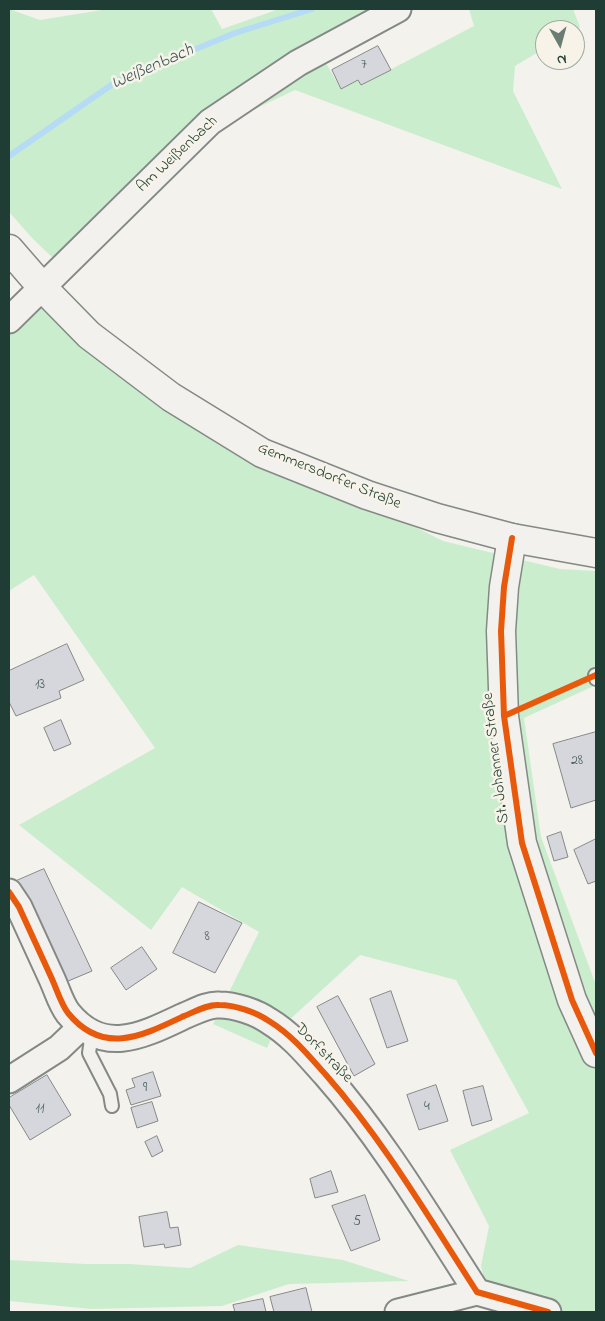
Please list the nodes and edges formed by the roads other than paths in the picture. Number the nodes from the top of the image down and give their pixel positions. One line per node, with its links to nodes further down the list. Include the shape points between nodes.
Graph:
1 (393, 10): 3 (street, Am Weißenbach, via 298,63 210,122)
2 (9, 249): 3 (main road, Gemmersdorfer Straße)
3 (42, 287): 4 (street, Am Weißenbach); 5 (main road, Gemmersdorfer Straße, via 89,335 139,373 171,397 262,453 376,498)
4 (9, 320)
5 (512, 538): 6 (main road, Gemmersdorfer Straße); 9 (main road, St. Johanner Straße, via 501,631 504,716 522,843 572,1000)
6 (596, 553)
7 (9, 892): 8 (street, via 67,1011)
8 (86, 1030): 10 (street); 11 (lane, via 89,1053 110,1094); 12 (street, Dorfstraße, via 107,1038 126,1038 146,1034 218,1004 242,1009 268,1020 296,1041 354,1107)
9 (596, 1053)
10 (9, 1080)
11 (112, 1106)
12 (477, 1292): 13 (street); 14 (street)
13 (398, 1312)
14 (548, 1312)

